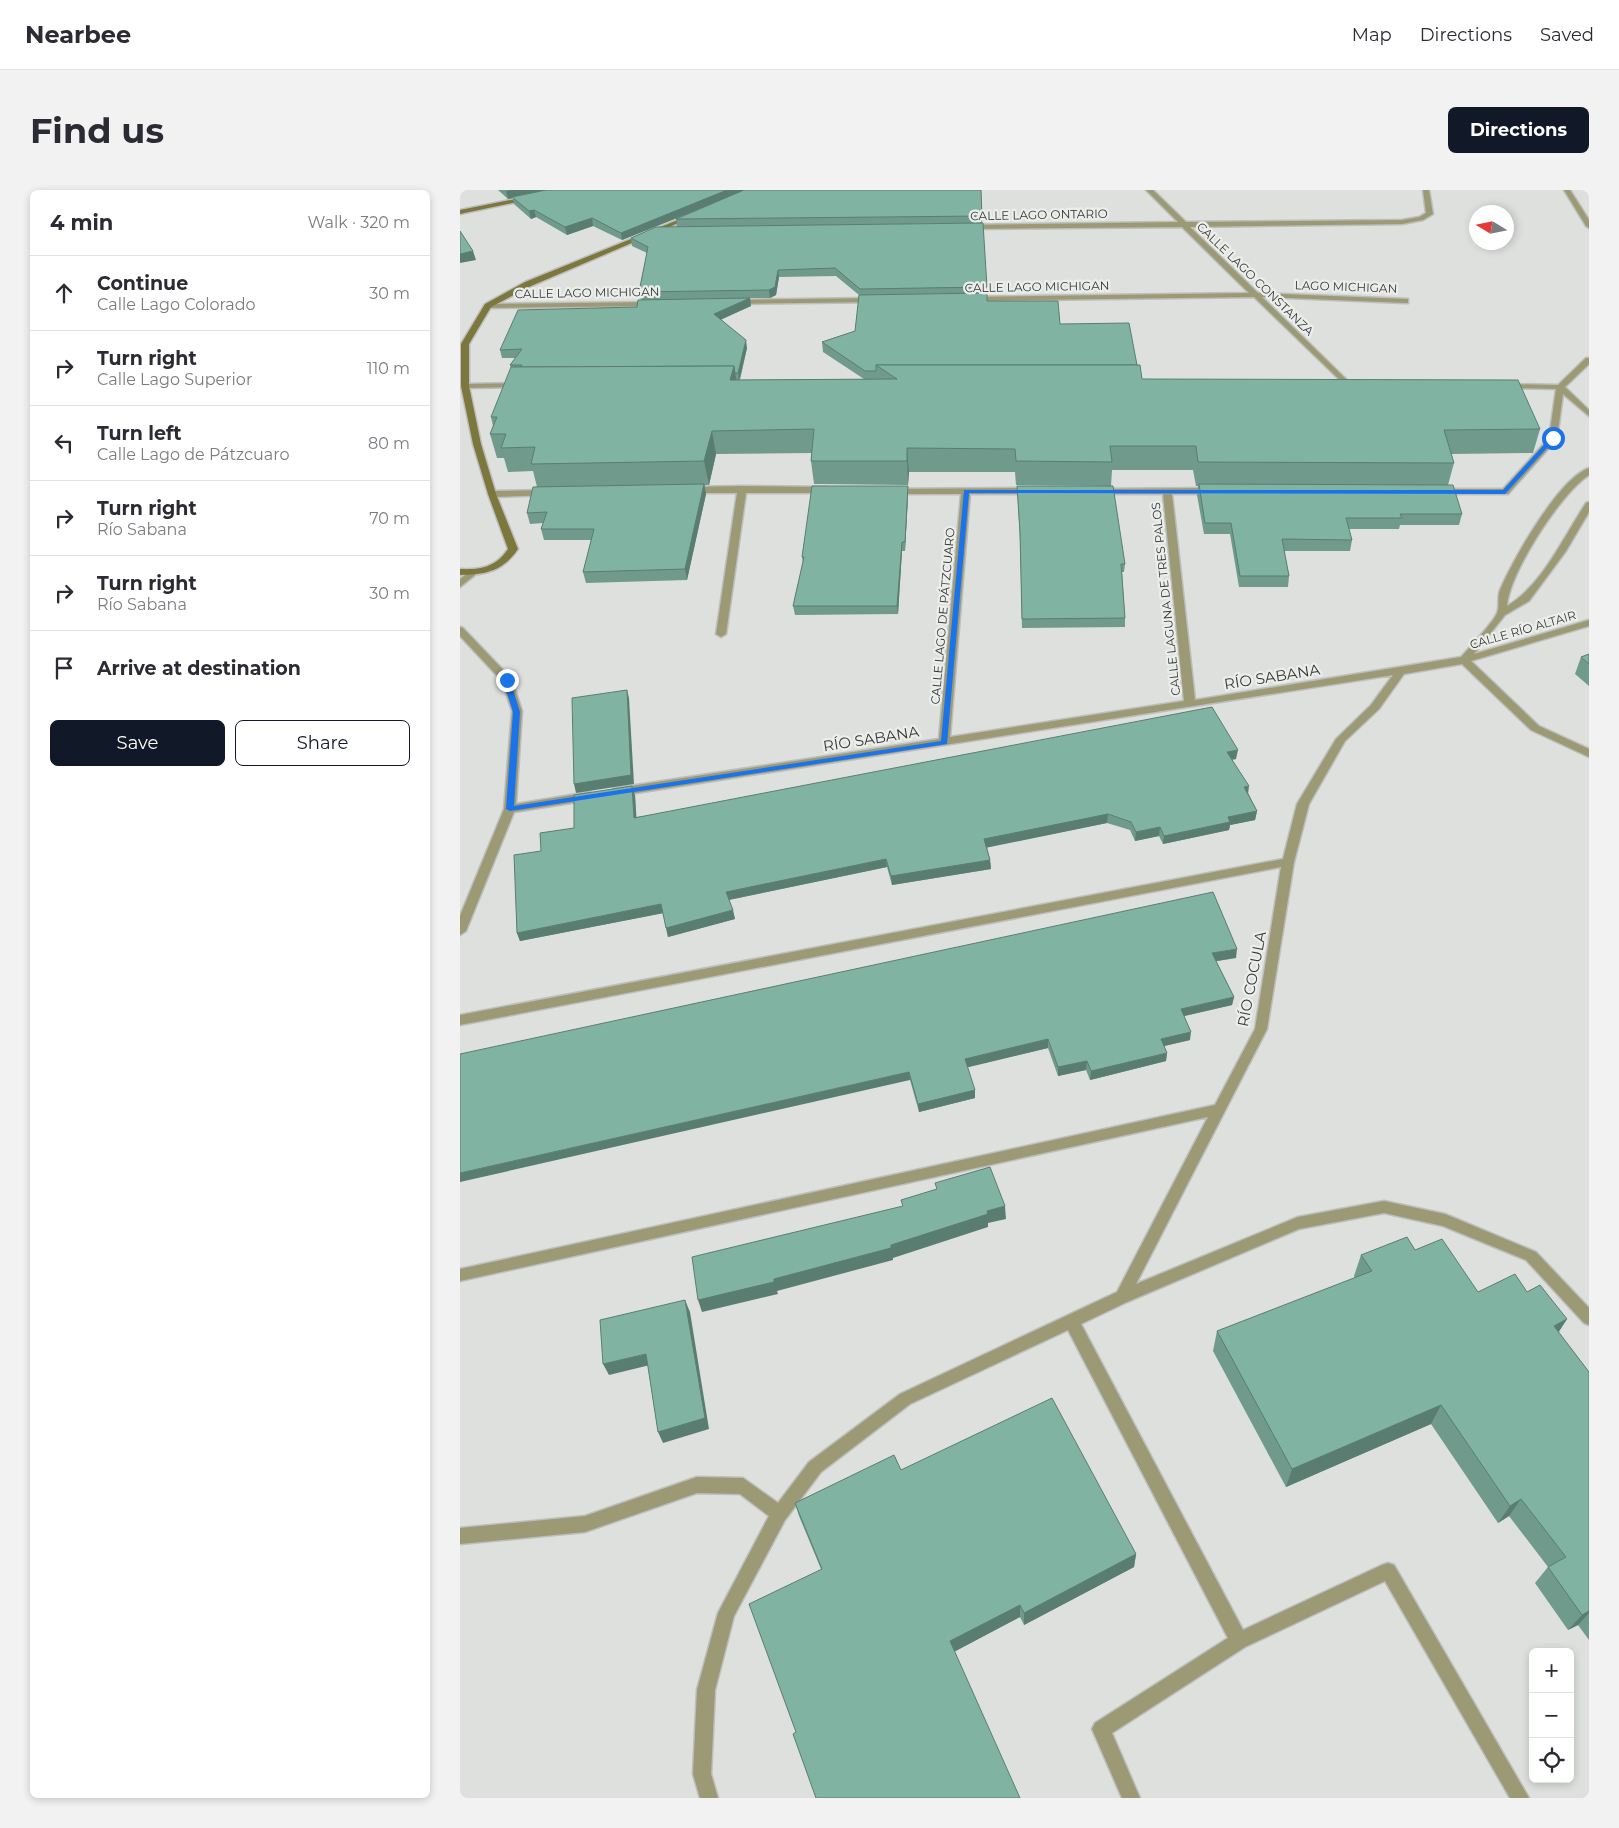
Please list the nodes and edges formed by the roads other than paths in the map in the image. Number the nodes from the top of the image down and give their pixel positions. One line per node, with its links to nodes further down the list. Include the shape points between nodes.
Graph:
1 (1149, 190): 7 (street, CALLE LAGO CONSTANZA)
2 (1426, 190): 7 (street, CALLE LAGO ONTARIO, via 1430,214 1422,219 1402,222)
3 (1567, 190): 8 (street)
4 (534, 197): 5 (main road)
5 (460, 212)
6 (702, 212): 10 (main road)
7 (1183, 225): 9 (street, CALLE LAGO ONTARIO); 12 (street, CALLE LAGO CONSTANZA)
8 (1589, 226)
9 (954, 228)
10 (656, 231): 11 (street); 18 (main road, via 528,284)
11 (676, 231)
12 (1257, 295): 13 (street, CALLE LAGO MICHIGAN); 15 (street, LAGO MICHIGAN); 21 (street, CALLE LAGO CONSTANZA)
13 (957, 299)
14 (887, 300): 16 (street)
15 (1405, 300)
16 (728, 302)
17 (658, 304): 18 (street, CALLE LAGO MICHIGAN)
18 (488, 306): 24 (main road, via 465,344)
19 (1589, 360): 26 (street)
20 (1335, 384): 21 (street)
21 (1345, 384): 22 (street)
22 (1355, 384)
23 (534, 385): 24 (street)
24 (465, 386): 40 (main road)
25 (1492, 386): 26 (street)
26 (1560, 387): 27 (street); 38 (street, via 1553,438 1505,492)
27 (1589, 414)
28 (1589, 471): 45 (street, via 1566,490 1545,516 1504,591)
29 (742, 489): 30 (street); 31 (street); 48 (street)
30 (675, 490)
31 (840, 490)
32 (879, 490): 34 (street)
33 (1167, 490): 36 (street); 37 (street); 51 (street, CALLE LAGUNA DE TRES PALOS)
34 (966, 491): 35 (street); 52 (street, CALLE LAGO DE PÁTZCUARO)
35 (1043, 491)
36 (1091, 491)
37 (1225, 491)
38 (1430, 492)
39 (559, 493): 40 (street)
40 (492, 494): 43 (main road, via 512,549 505,562 492,569)
41 (1589, 505): 45 (street, via 1526,599)
42 (460, 572): 43 (main road)
43 (472, 573): 44 (street)
44 (460, 584)
45 (1502, 613): 49 (street)
46 (1589, 623): 49 (street, CALLE RÍO ALTAIR)
47 (460, 630): 54 (street, via 507,680 517,712)
48 (721, 634)
49 (1464, 660): 50 (street, RÍO SABANA); 53 (street, via 1535,728)
50 (1401, 671): 51 (street, RÍO SABANA); 55 (street, RÍO COCULA, via 1374,707 1341,740 1304,804)
51 (1190, 705): 52 (street, RÍO SABANA)
52 (944, 743): 54 (street, RÍO SABANA)
53 (1589, 753)
54 (510, 809): 56 (street)
55 (1288, 862): 57 (street); 58 (street, RÍO COCULA, via 1261,1029)
56 (460, 931)
57 (460, 1020)
58 (1221, 1109): 59 (street); 60 (street, RÍO COCULA)
59 (460, 1275)
60 (1122, 1297): 61 (street, via 1298,1223 1384,1207 1445,1220 1531,1256); 62 (street)
61 (1589, 1318)
62 (1072, 1322): 63 (street, via 906,1399 815,1467); 65 (street)
63 (779, 1514): 64 (street, via 742,1486 697,1486 586,1524); 66 (street, via 726,1613 706,1690 702,1774)
64 (460, 1536)
65 (1239, 1641): 67 (street, via 1101,1729); 68 (street, via 1388,1570)
66 (709, 1798)
67 (1131, 1798)
68 (1520, 1798)

